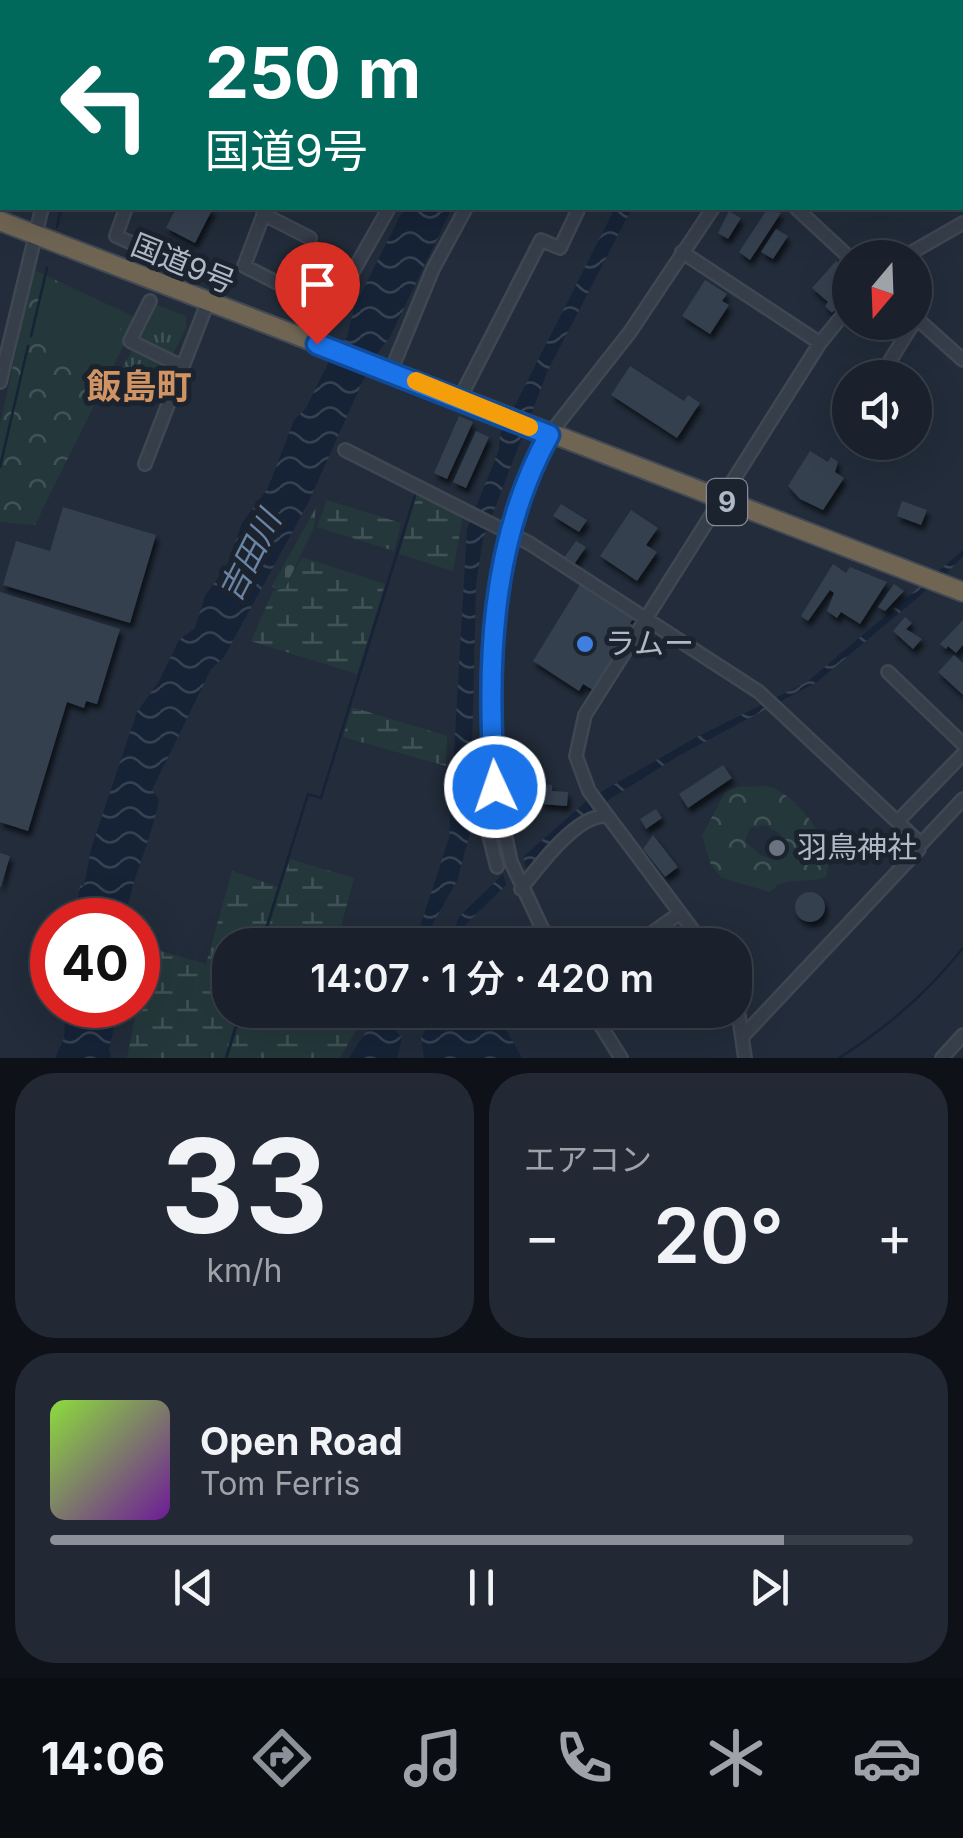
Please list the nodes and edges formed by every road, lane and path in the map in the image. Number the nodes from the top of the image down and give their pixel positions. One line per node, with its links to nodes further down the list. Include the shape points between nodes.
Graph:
1 (41, 210): 11 (street)
2 (125, 210): 16 (street, via 115,234 167,258)
3 (388, 210): 23 (street)
4 (465, 210): 26 (street)
5 (579, 210): 28 (street, via 560,248 540,240)
6 (712, 210): 15 (street)
7 (798, 210): 13 (street)
8 (264, 211): 12 (street); 19 (street, via 244,266)
9 (0, 220): 11 (highway, 国道9号 / 9)
10 (963, 223): 14 (street)
11 (34, 234): 18 (highway, 国道9号 / 9); 27 (street)
12 (310, 238)
13 (832, 241)
14 (932, 241)
15 (682, 252): 22 (street); 29 (street)
16 (164, 272)
17 (150, 300): 25 (street, via 130,340)
18 (207, 304): 23 (highway, 国道9号 / 9); 25 (street)
19 (329, 309)
20 (832, 328): 22 (street)
21 (932, 334): 24 (street)
22 (820, 342): 32 (street)
23 (315, 343): 26 (highway, 国道9号 / 9)
24 (963, 360)
25 (182, 367): 31 (street)
26 (387, 370): 28 (highway, 国道9号 / 9)
27 (0, 382)
28 (460, 398): 29 (highway, 国道9号 / 9)
29 (549, 435): 32 (highway, 国道9号 / 9); 33 (street)
30 (345, 450): 33 (street)
31 (145, 464)
32 (724, 500): 34 (highway, 国道9号 / 9); 35 (street)
33 (508, 533): 35 (street); 42 (street, via 498,573 493,714)
34 (963, 592)
35 (648, 621): 40 (street, via 591,704 577,737 577,764); 43 (street, via 773,704)
36 (888, 672): 37 (street)
37 (963, 744)
38 (963, 754): 41 (street)
39 (963, 800): 43 (street)
40 (600, 807): 45 (street); 46 (street)
41 (901, 818)
42 (500, 825): 44 (street, via 488,830); 45 (street)
43 (920, 845): 53 (street)
44 (497, 867)
45 (519, 884): 47 (street)
46 (680, 913): 48 (street); 49 (street)
47 (541, 928)
48 (659, 928)
49 (691, 928)
50 (601, 1028): 55 (street)
51 (742, 1028): 53 (street)
52 (963, 1035): 54 (street)
53 (744, 1036): 56 (street)
54 (948, 1056)
55 (620, 1058)
56 (745, 1058)

